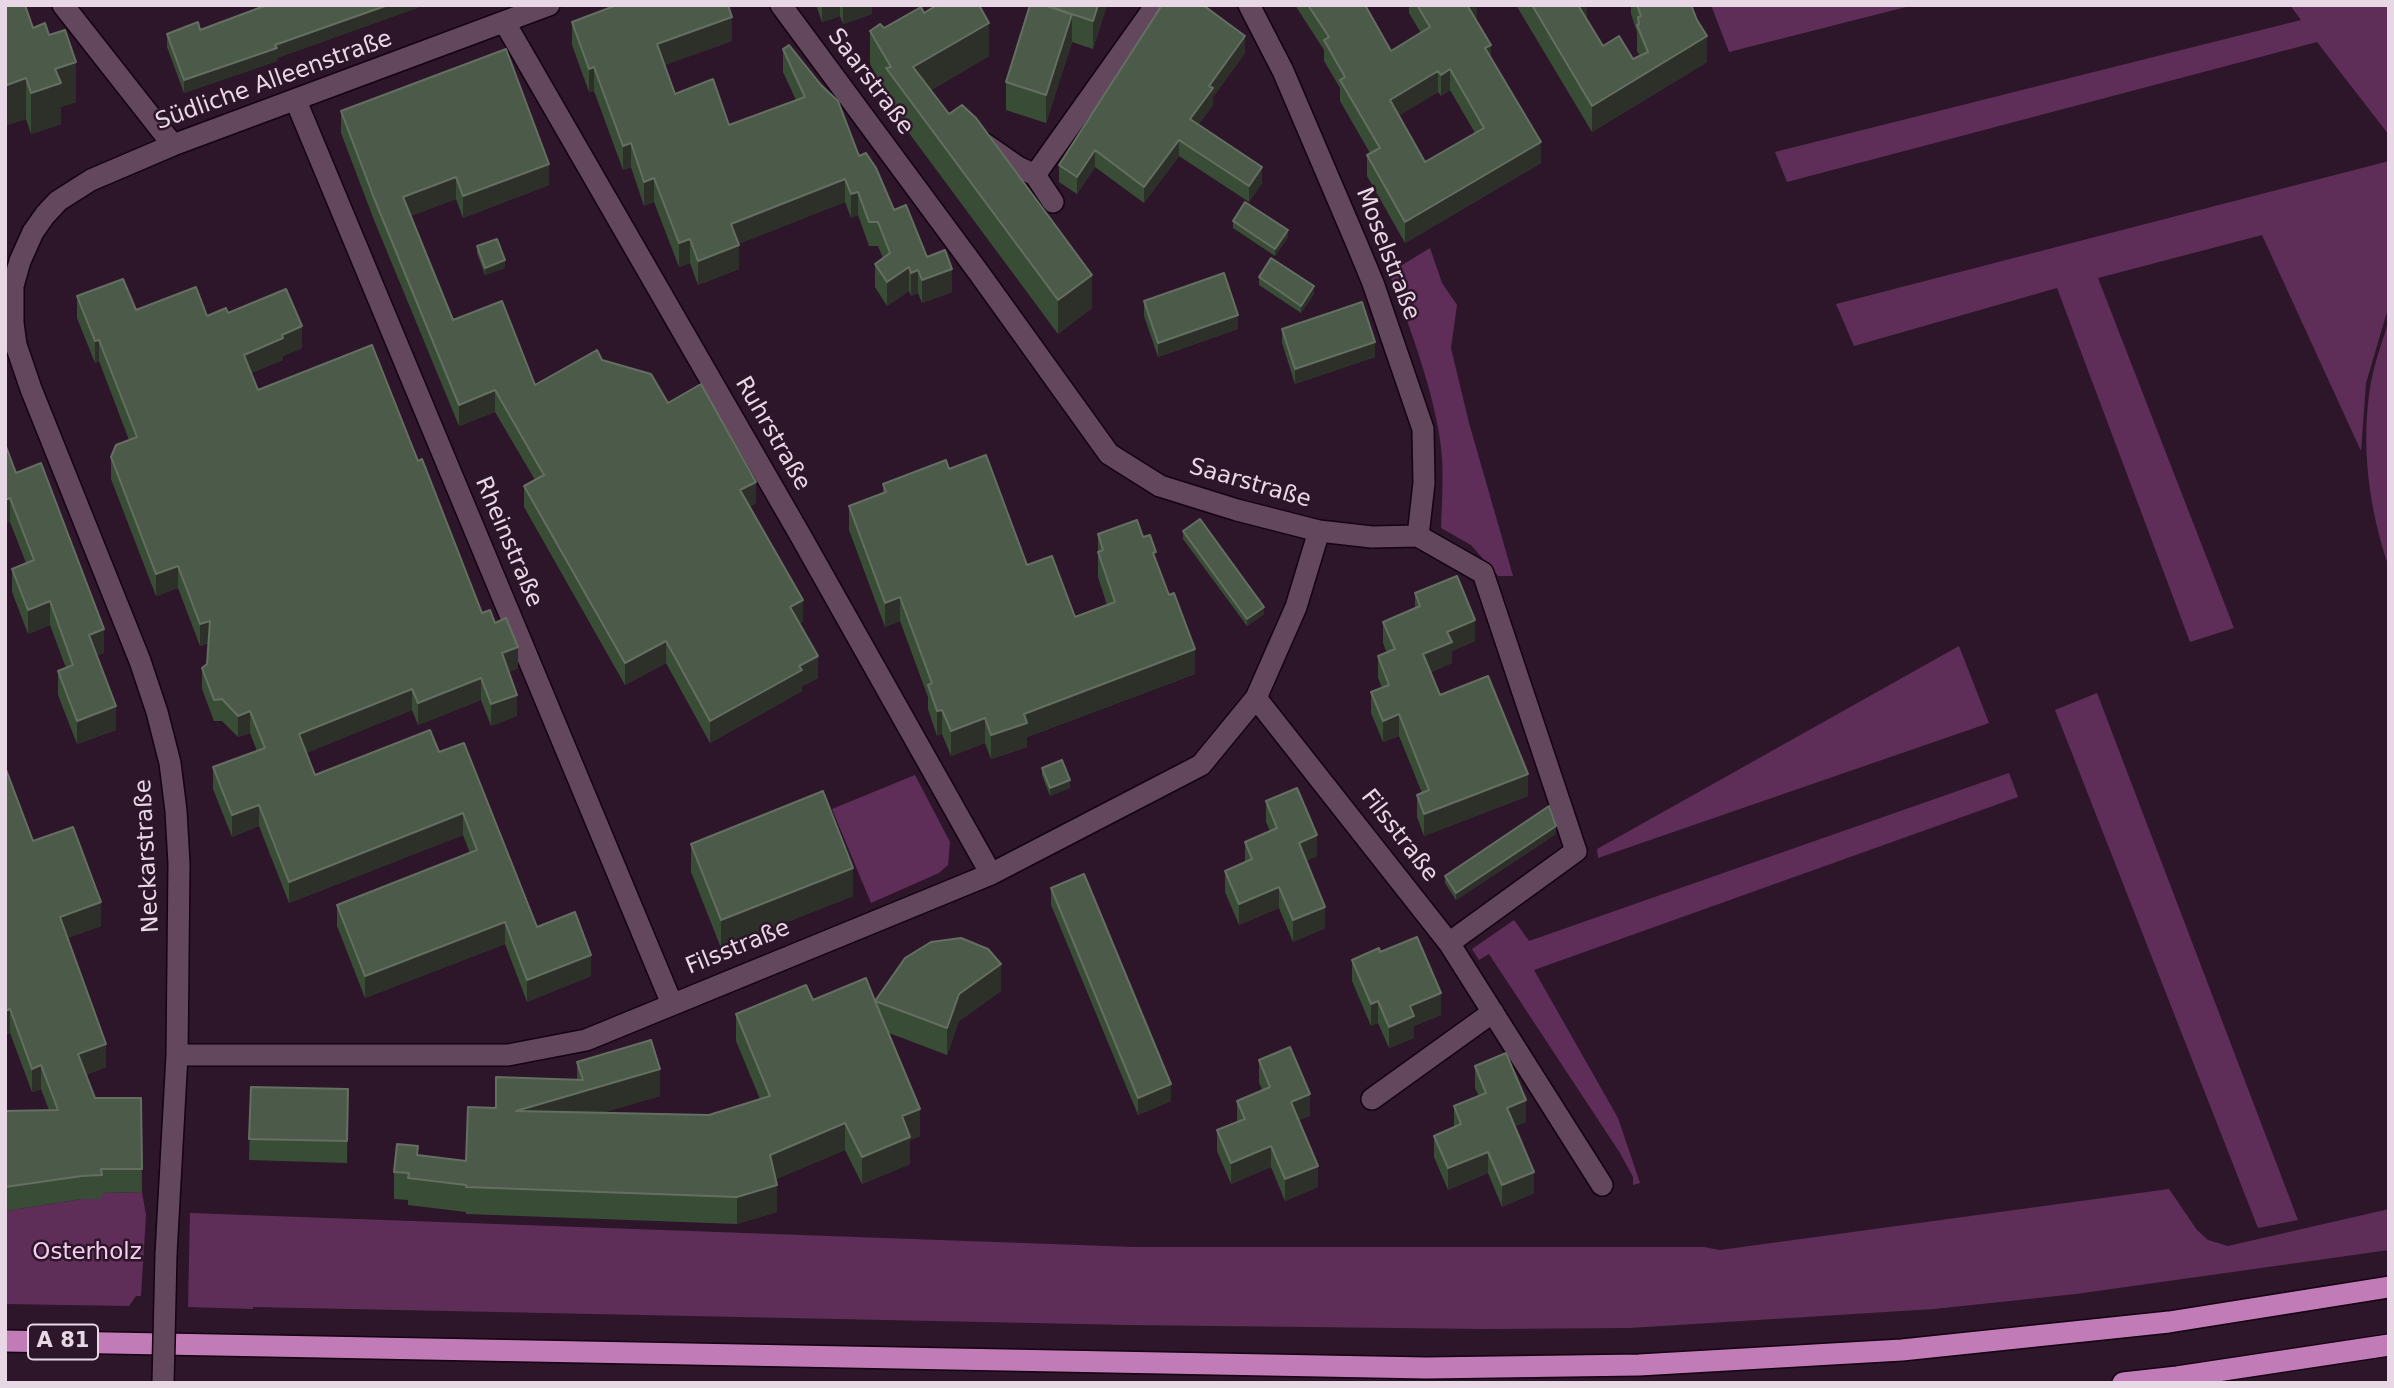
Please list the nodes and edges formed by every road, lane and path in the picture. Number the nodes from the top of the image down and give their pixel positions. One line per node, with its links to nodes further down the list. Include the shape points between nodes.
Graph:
1 (63, 5): 9 (street)
2 (549, 5): 6 (street, Südliche Alleenstraße)
3 (780, 5): 13 (street, Saarstraße, via 1108,454 1160,486)
4 (1156, 5): 10 (street)
5 (1249, 5): 14 (street, Moselstraße, via 1283,71 1356,242 1423,429 1424,483)
6 (505, 23): 7 (street, Südliche Alleenstraße); 16 (street, Ruhrstraße)
7 (296, 101): 9 (street, Südliche Alleenstraße); 18 (street, Rheinstraße)
8 (972, 130): 10 (street, via 988,146)
9 (173, 145): 12 (street, Südliche Alleenstraße, via 72,191)
10 (1035, 175): 11 (street)
11 (1053, 202)
12 (33, 232): 20 (street, Neckarstraße, via 13,286 16,345 136,652 170,763 179,864)
13 (1319, 531): 14 (street, Saarstraße); 15 (street, Filsstraße, via 1296,607)
14 (1418, 536): 17 (street, via 1483,573 1576,851)
15 (1256, 698): 16 (street, Filsstraße, via 1201,765); 17 (street, Filsstraße)
16 (991, 874): 18 (street, Filsstraße)
17 (1449, 943): 19 (street, Filsstraße)
18 (672, 1003): 20 (street, Filsstraße, via 586,1040 508,1055)
19 (1493, 1012): 21 (street); 22 (street, Filsstraße)
20 (177, 1055): 26 (street, Neckarstraße, bridge)
21 (1372, 1099)
22 (1602, 1185)
23 (2389, 1287): 24 (highway, A 81, via 2169,1322 1902,1350 1639,1365 1399,1367)
24 (5, 1341)
25 (2389, 1345): 27 (highway)
26 (163, 1383)
27 (2123, 1383)

